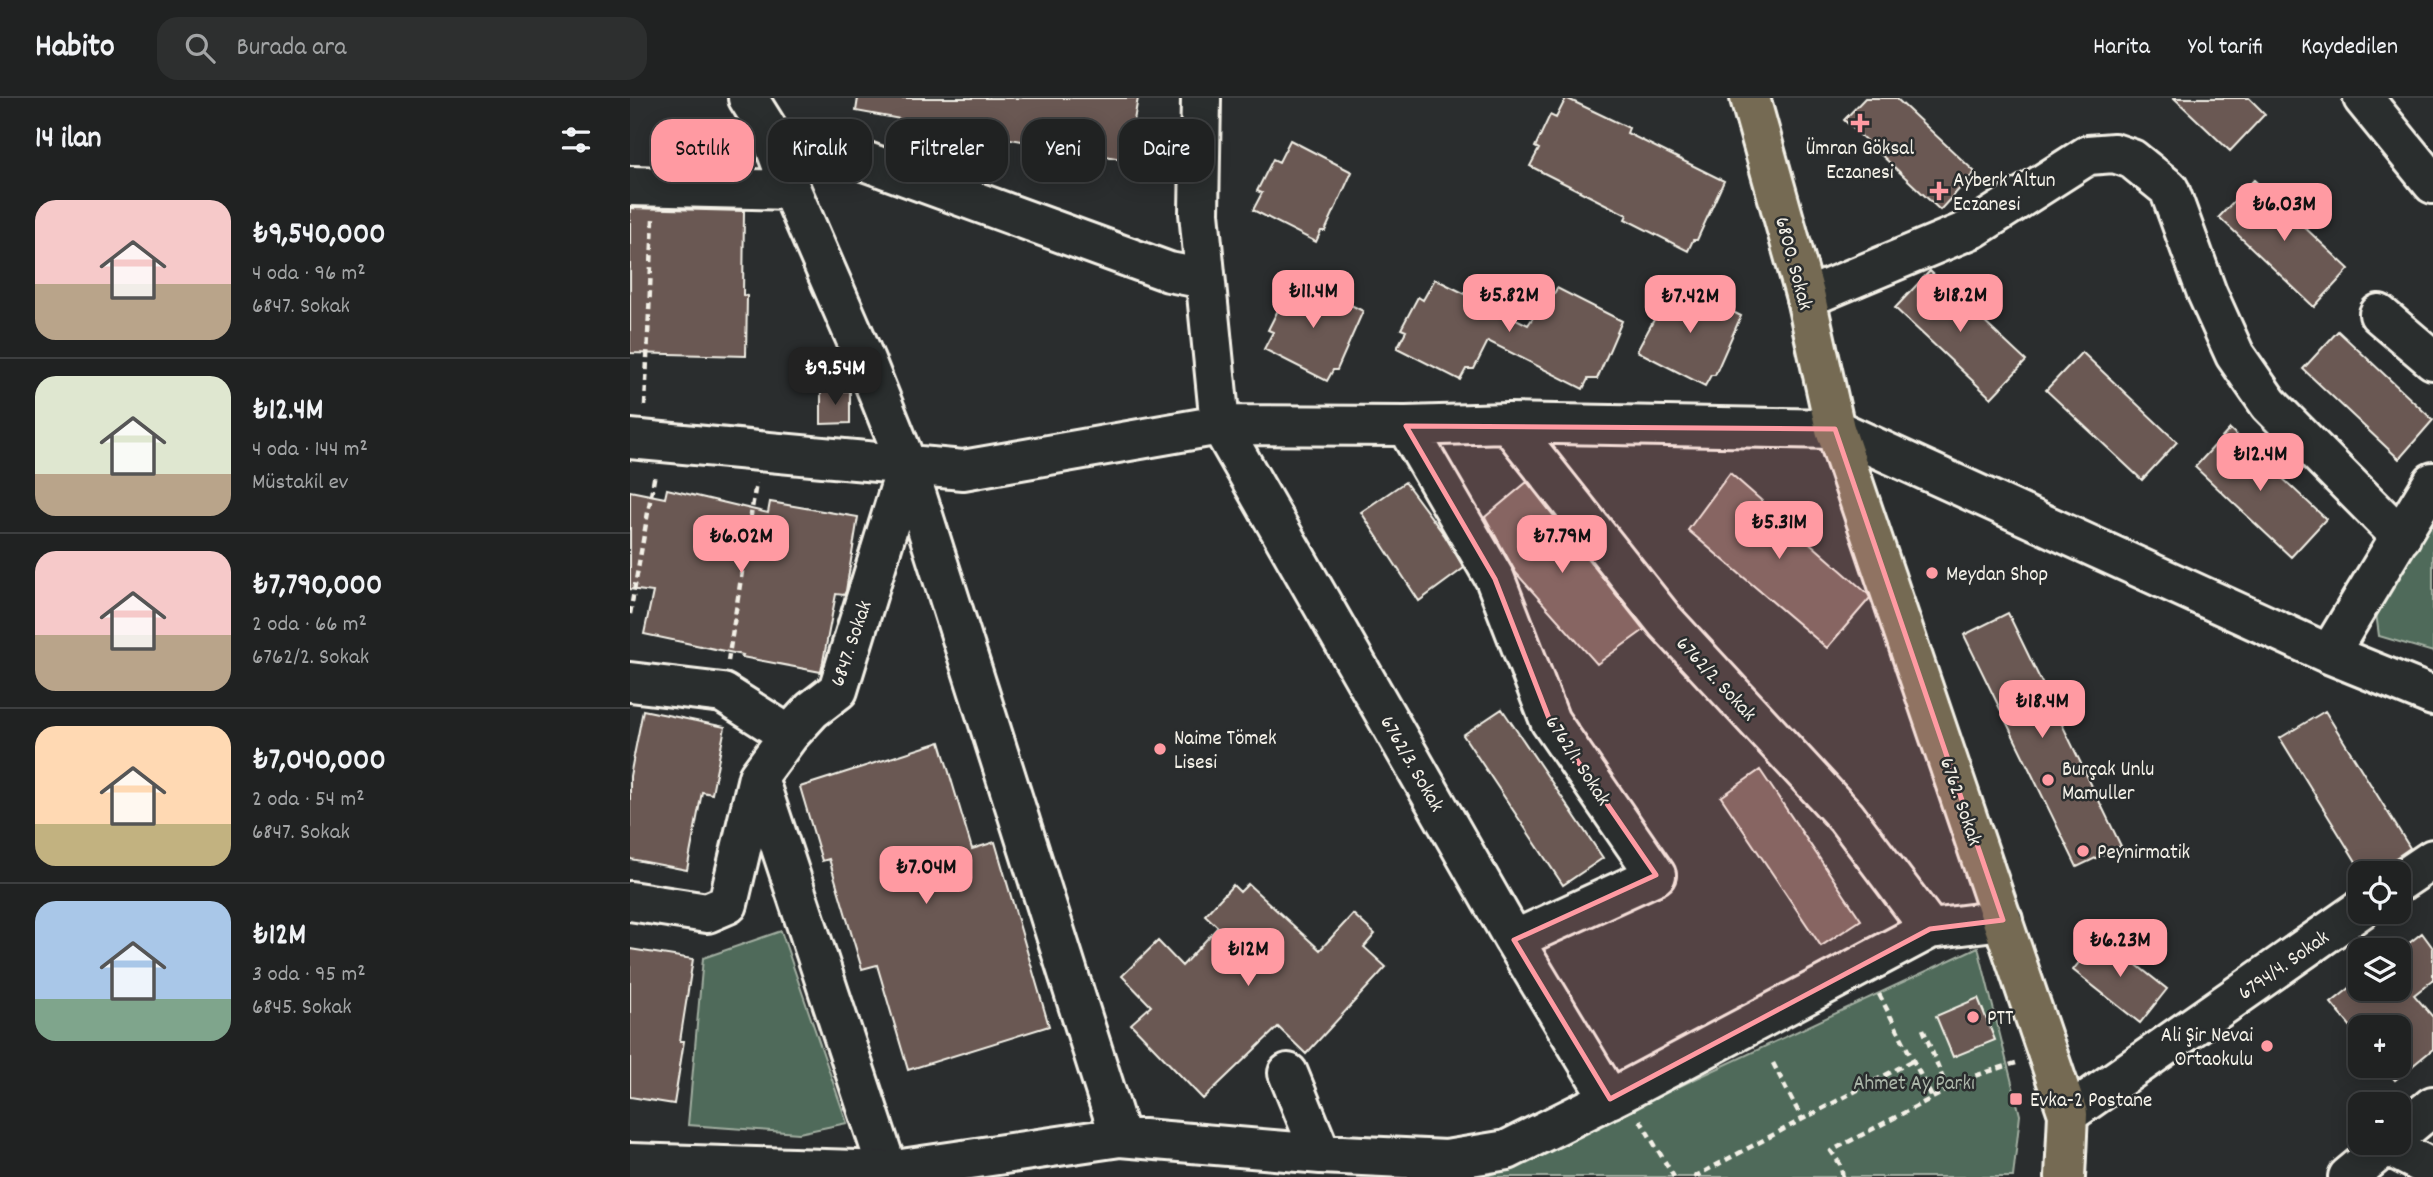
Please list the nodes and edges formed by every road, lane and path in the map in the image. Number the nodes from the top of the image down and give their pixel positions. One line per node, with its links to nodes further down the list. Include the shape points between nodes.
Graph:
1 (748, 98): 5 (street)
2 (1201, 98): 11 (street, via 1199,213)
3 (1750, 98): 12 (main road, 6800. Sokak)
4 (2363, 98): 8 (street)
5 (768, 130)
6 (872, 164): 11 (street, via 1169,272)
7 (788, 182): 10 (street)
8 (2433, 184)
9 (642, 187): 10 (street); 19 (path)
10 (791, 190): 21 (street)
11 (1205, 279): 16 (street)
12 (1806, 298): 18 (main road, 6800. Sokak); 23 (street, via 1974,228 2088,155 2114,153 2132,159 2169,189 2235,355 2269,404)
13 (2379, 314): 14 (street)
14 (2433, 360)
15 (1508, 423): 17 (street); 18 (street); 36 (street, 6762/2. Sokak, via 1665,621 1846,817)
16 (1220, 425): 17 (street); 21 (street, via 963,470); 37 (street, 6762/3. Sokak)
17 (1406, 426): 37 (street, 6762/1. Sokak, via 1495,579 1550,721 1656,875)
18 (1835, 429): 25 (street); 35 (main road, 6762. Sokak)
19 (645, 440): 20 (street); 24 (path)
20 (761, 451): 21 (street); 27 (path)
21 (907, 465): 29 (street, 6847. Sokak, via 838,690); 51 (street)
22 (2433, 482): 23 (street)
23 (2401, 537): 25 (street)
24 (630, 614)
25 (2329, 654): 28 (street)
26 (630, 682): 27 (street)
27 (723, 693): 29 (street)
28 (2433, 695)
29 (789, 735): 30 (street, 6847. Sokak)
30 (758, 777): 33 (street, 6847. Sokak, via 728,904 706,913); 58 (street)
31 (2433, 859): 32 (street)
32 (2411, 875)
33 (630, 901)
34 (2348, 918): 48 (street, 6794/4. Sokak)
35 (2003, 920): 36 (street); 40 (main road, 6762. Sokak)
36 (1930, 929): 38 (street)
37 (1514, 940): 45 (street, 6762/3. Sokak)
38 (1864, 964): 41 (path); 45 (street)
39 (1923, 1029): 44 (path)
40 (2048, 1053): 44 (path, via 1974,1076); 48 (main road, 6762. Sokak)
41 (1912, 1061): 46 (path); 49 (path)
42 (1773, 1063): 49 (path)
43 (1287, 1073): 52 (street)
44 (1948, 1091): 46 (path)
45 (1616, 1096): 56 (street, via 1507,1150); 61 (path)
46 (1933, 1099): 63 (path, via 1831,1151)
47 (2433, 1106): 50 (street)
48 (2068, 1114): 64 (main road, 6762. Sokak)
49 (1802, 1119): 62 (path)
50 (2411, 1124)
51 (1120, 1137): 52 (street); 58 (street)
52 (1321, 1154): 56 (street)
53 (2411, 1154): 57 (street)
54 (2374, 1155): 65 (street)
55 (639, 1167): 59 (street)
56 (1450, 1168): 60 (street)
57 (2433, 1169)
58 (888, 1171): 59 (street)
59 (825, 1173)
60 (1396, 1177)
61 (1674, 1177)
62 (1694, 1177)
63 (1843, 1177)
64 (2065, 1177)
65 (2348, 1177)

